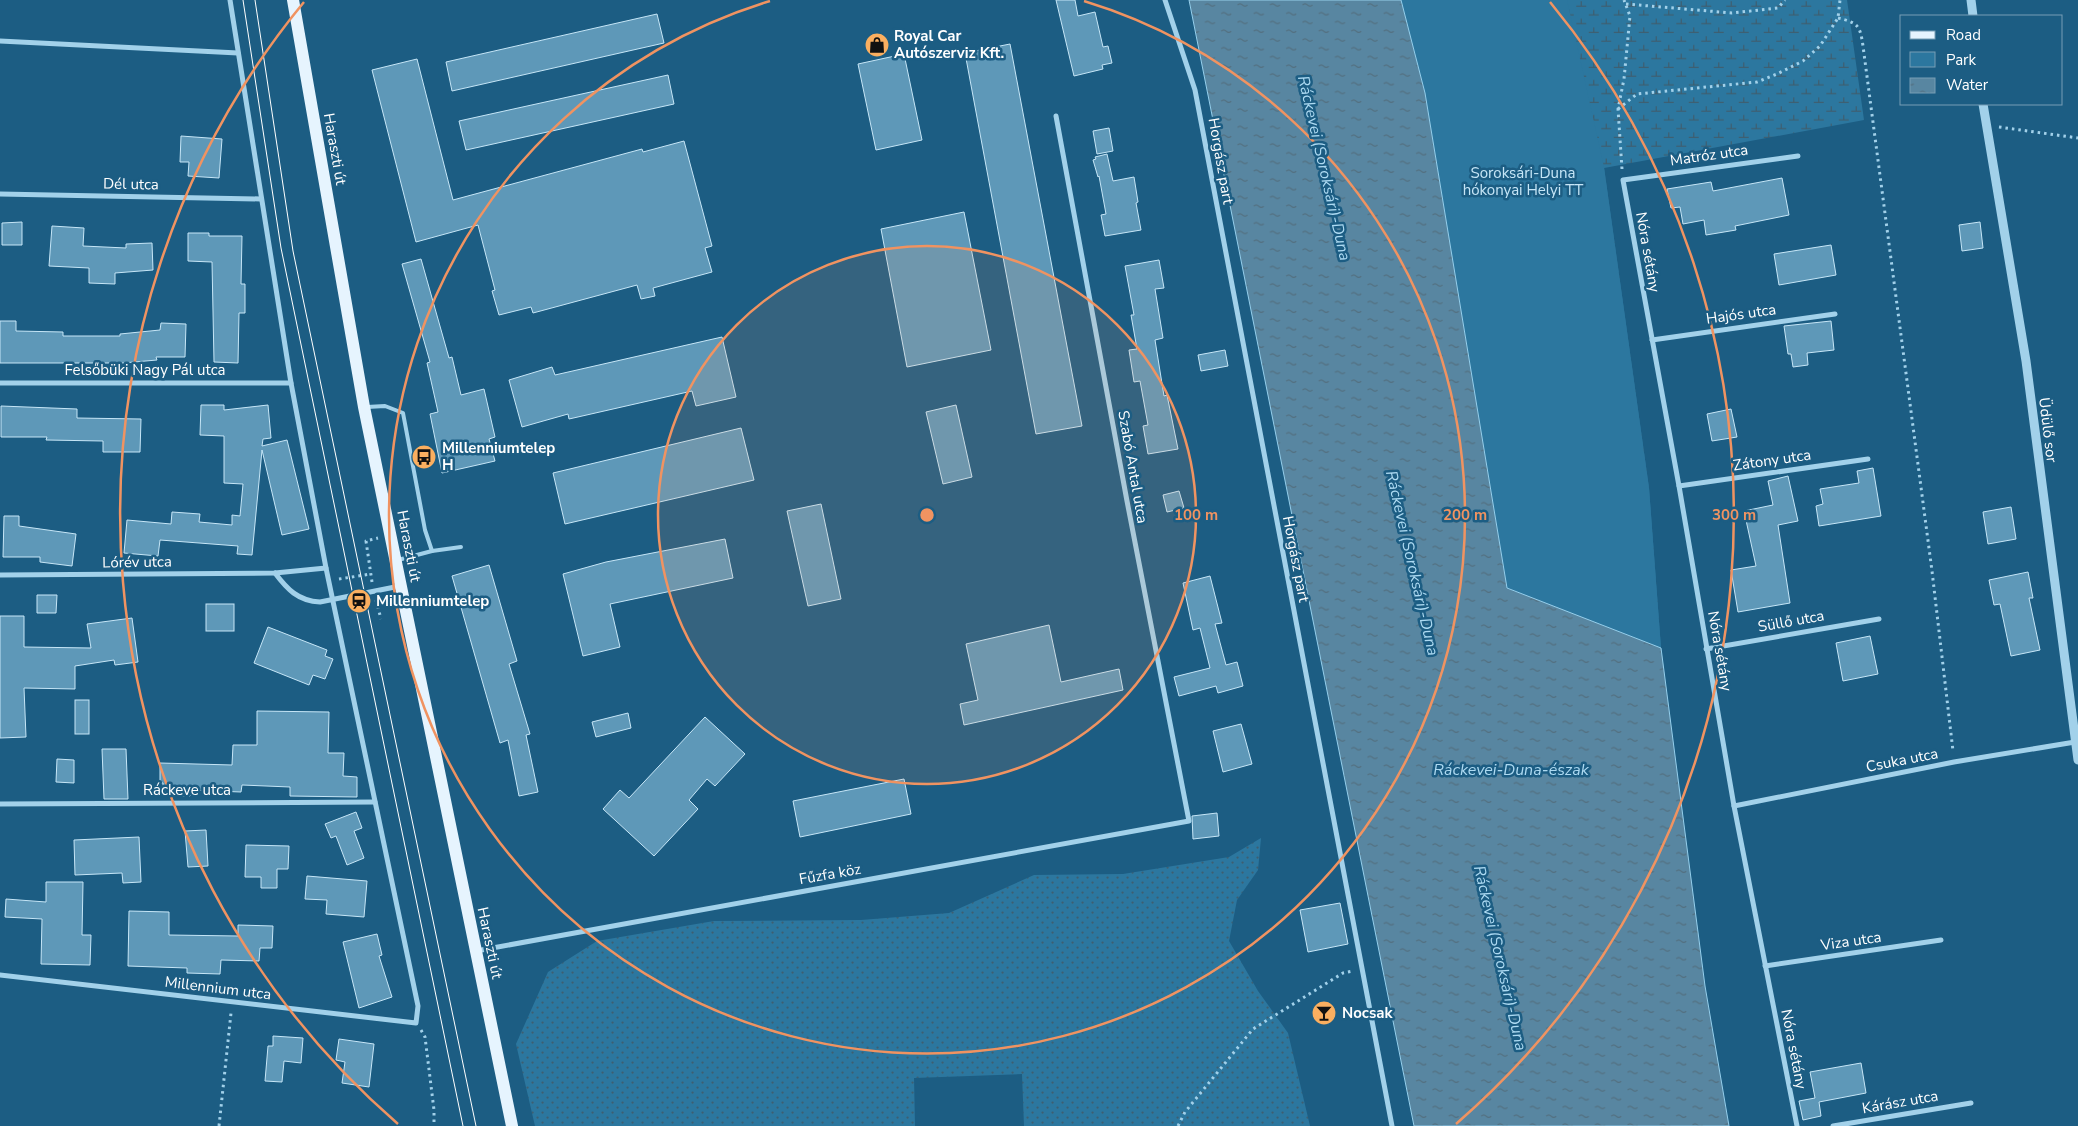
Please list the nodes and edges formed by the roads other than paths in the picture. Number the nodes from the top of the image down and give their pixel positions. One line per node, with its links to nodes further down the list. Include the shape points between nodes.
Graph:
1 (230, 0): 7 (street)
2 (293, 0): 18 (main road, Haraszti út)
3 (1165, 0): 43 (street, Horgász part, via 1196,90)
4 (1971, 0): 5 (street)
5 (1973, 15)
6 (0, 41): 7 (street)
7 (238, 53): 13 (street)
8 (1984, 105): 31 (street, Üdülő sor, via 2026,361)
9 (1056, 116): 36 (street, Szabó Antal utca)
10 (1798, 156): 11 (street, Matróz utca)
11 (1623, 180): 15 (street, Nóra sétány)
12 (0, 194): 13 (street, Dél utca)
13 (261, 200): 17 (street)
14 (1835, 314): 15 (street, Hajós utca)
15 (1652, 340): 20 (street, Nóra sétány)
16 (0, 382): 17 (street, Felsőbüki Nagy Pál utca)
17 (291, 383): 24 (street)
18 (364, 407): 22 (lane, via 385,406 403,413 425,530); 23 (main road, Haraszti út)
19 (1868, 459): 20 (street, Zátony utca)
20 (1679, 486): 30 (street, Nóra sétány)
21 (461, 547): 22 (lane)
22 (432, 551): 23 (lane)
23 (395, 561): 27 (main road, Haraszti út)
24 (326, 568): 25 (street, Lórév utca); 28 (street)
25 (275, 573): 26 (street, Lórév utca); 28 (street, via 286,588 299,597 320,602)
26 (0, 576)
27 (400, 586): 28 (street); 38 (main road, Haraszti út)
28 (333, 599): 33 (street)
29 (1879, 619): 30 (street, Süllő utca)
30 (1706, 649): 35 (street, Nóra sétány)
31 (2075, 742): 32 (street, Üdülő sor); 35 (street, Csuka utca, via 1954,762)
32 (2078, 760)
33 (375, 802): 34 (street, Ráckeve utca); 40 (street, Millennium utca, via 418,1006 416,1024)
34 (0, 804)
35 (1734, 806): 39 (street, Nóra sétány)
36 (1188, 821): 38 (street, Fűzfa köz)
37 (1941, 940): 39 (street, Viza utca)
38 (475, 951): 42 (main road, Haraszti út)
39 (1765, 966): 44 (street, Nóra sétány)
40 (0, 975)
41 (1972, 1102): 45 (street, Kárász utca)
42 (512, 1126)
43 (1392, 1126)
44 (1796, 1126)
45 (1833, 1126)

